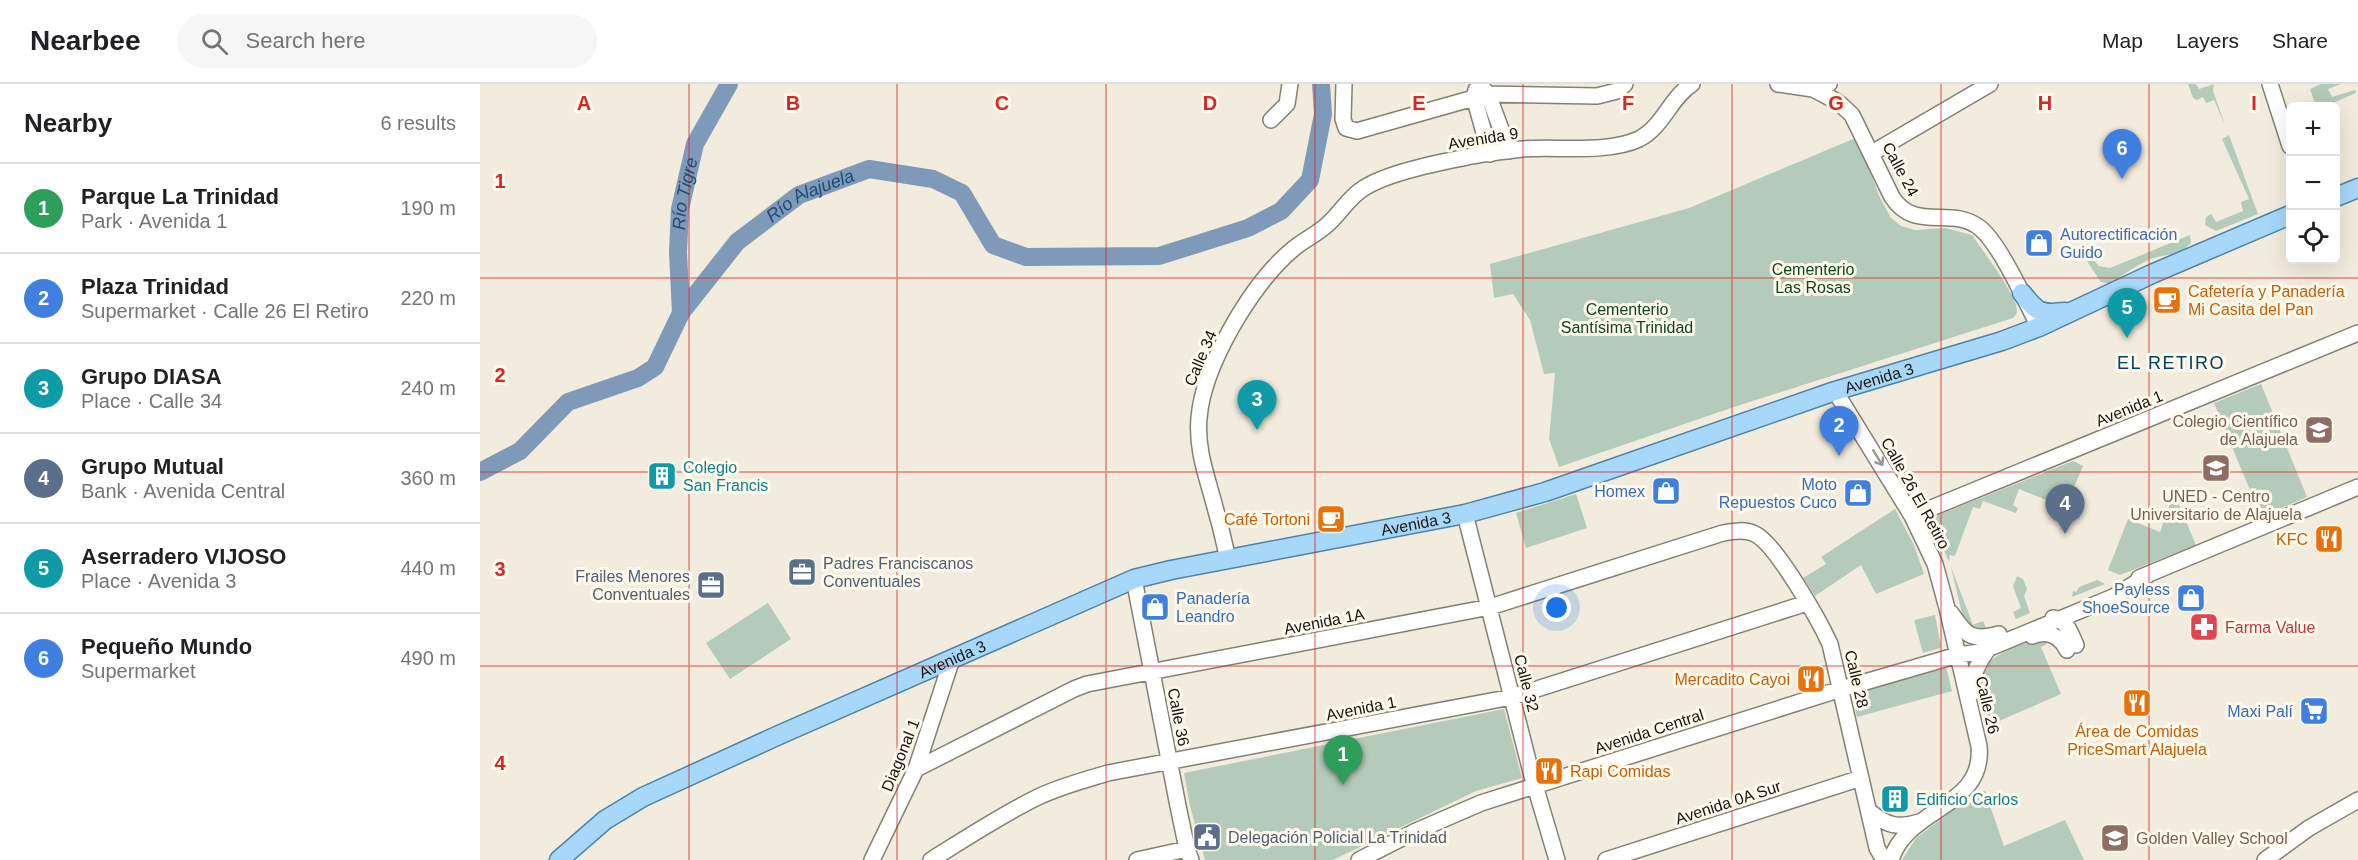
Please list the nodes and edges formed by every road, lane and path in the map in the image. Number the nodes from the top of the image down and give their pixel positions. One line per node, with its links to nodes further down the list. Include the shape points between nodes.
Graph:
1 (1290, 84): 13 (street, via 1287,104)
2 (1344, 84): 11 (street, via 1343,119 1352,131)
3 (1625, 84): 11 (street, via 1617,91 1597,96)
4 (1692, 84): 15 (street, Avenida 9, via 1650,132 1638,139 1613,146)
5 (1778, 84): 10 (street)
6 (1829, 84): 10 (street)
7 (1836, 84): 12 (street, via 1833,95)
8 (1990, 84): 16 (street)
9 (2270, 84): 14 (street)
10 (1813, 89): 12 (street, Calle 24)
11 (1480, 91): 15 (street); 17 (street)
12 (1838, 102): 16 (street, Calle 24, via 1856,120)
13 (1270, 120)
14 (2286, 134)
15 (1509, 151): 17 (street, Avenida 9)
16 (1872, 153): 22 (street, Calle 24, via 1901,209 1922,218 1954,218 1978,227 1990,238)
17 (1490, 154): 21 (street, Avenida 9, via 1371,183 1354,195 1327,225)
18 (2358, 188): 19 (main road)
19 (2340, 195)
20 (2286, 217): 23 (main road, Avenida 3)
21 (1285, 256): 32 (street, Calle 34, via 1248,302 1227,337 1202,398 1200,452)
22 (2022, 293): 23 (main road, via 2044,314); 24 (street, Calle 24); 26 (main road, via 2021,324)
23 (2078, 310): 24 (main road, Avenida 3)
24 (2039, 327): 26 (main road, Avenida 3)
25 (2358, 333): 30 (street, Avenida 1)
26 (2002, 341): 27 (main road, Avenida 3)
27 (1835, 391): 29 (main road, Avenida 3, via 1545,492); 30 (street, Calle 26 El Retiro, one-way to 30)
28 (2358, 487): 34 (street, Avenida Central)
29 (1465, 514): 32 (main road, Avenida 3); 37 (street, Calle 32)
30 (1912, 516): 38 (street, Calle 26 El Retiro, via 1935,564)
31 (1747, 531): 36 (street, Calle 28, via 1771,547); 37 (street, Avenida 1A, via 1723,533)
32 (1228, 559): 33 (main road, Avenida 3)
33 (1134, 579): 42 (main road, Avenida 3); 44 (street, Calle 36)
34 (2124, 585): 35 (street, Avenida Central, via 2113,597); 41 (street, via 2112,602 2083,617)
35 (2089, 602): 39 (street, Avenida Central); 40 (street, Avenida Central)
36 (1806, 603): 45 (street, Calle 28, via 1830,644); 46 (street, Avenida 1)
37 (1490, 607): 44 (street, Avenida 1A); 46 (street, Calle 32)
38 (1947, 608): 40 (street, via 1971,636); 43 (street, Calle 26 El Retiro)
39 (2061, 619): 40 (street, Avenida Central); 41 (street); 43 (street, via 2051,618 1979,648)
40 (1997, 642): 41 (street, via 2013,643 2049,633); 43 (street, Avenida Central); 47 (street, via 1974,672)
41 (2073, 647)
42 (952, 659): 48 (street, Diagonal 1); 58 (main road, Avenida 3, via 643,797 605,820)
43 (1963, 659): 45 (street, Avenida Central); 47 (street, Calle 26)
44 (1152, 672): 49 (street, Avenida 1A, via 1074,689); 50 (street, Calle 36)
45 (1842, 689): 52 (street, Calle 28); 53 (street, Avenida Central)
46 (1512, 697): 50 (street, Avenida 1); 53 (street, Calle 32)
47 (1970, 709): 56 (street, Calle 26, via 1979,746 1979,764 1971,784)
48 (931, 728): 49 (street, via 938,746); 51 (street, Diagonal 1)
49 (951, 751): 51 (street, Avenida 1A)
50 (1169, 762): 57 (street, Calle 36); 60 (street, Avenida 1, via 1108,773 1050,792)
51 (916, 768): 59 (street, Diagonal 1)
52 (1861, 778): 55 (street, Calle 28); 64 (street, Avenida 0A Sur)
53 (1535, 786): 62 (street, Avenida Central, via 1467,808); 63 (street, Calle 32)
54 (2358, 800): 67 (street, via 2309,828)
55 (1869, 811): 56 (street, via 1894,826); 65 (street, Calle 28, via 1877,848)
56 (1922, 821): 66 (street, via 1899,842)
57 (1189, 855): 61 (street)
58 (559, 860)
59 (872, 860)
60 (931, 860)
61 (1137, 860)
62 (1359, 860)
63 (1557, 860)
64 (1606, 860)
65 (1884, 860)
66 (1891, 860)
67 (2265, 860)

